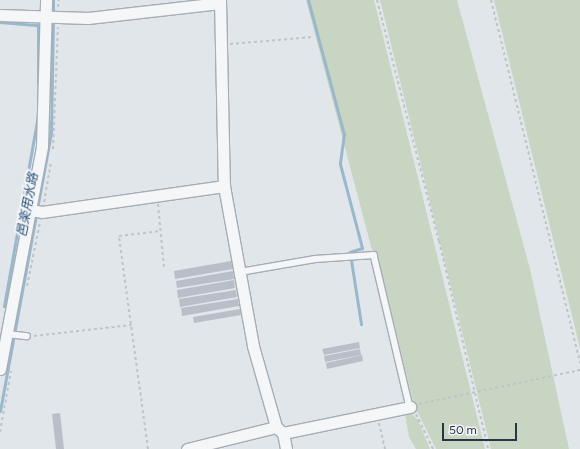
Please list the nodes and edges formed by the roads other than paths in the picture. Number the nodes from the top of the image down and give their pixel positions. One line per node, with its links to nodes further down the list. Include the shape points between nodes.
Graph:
1 (46, 0): 4 (street)
2 (220, 1): 4 (street); 5 (street)
3 (0, 15): 4 (street)
4 (50, 19): 6 (street, via 43,140)
5 (224, 186): 6 (street); 7 (street)
6 (34, 211): 8 (street)
7 (240, 272): 12 (lane, via 315,259 374,255); 13 (street, via 253,346)
8 (5, 310): 9 (street)
9 (11, 335): 10 (lane); 11 (street)
10 (27, 336)
11 (0, 369)
12 (412, 406): 13 (street)
13 (280, 430): 14 (street); 15 (street)
14 (187, 449)
15 (286, 449)

